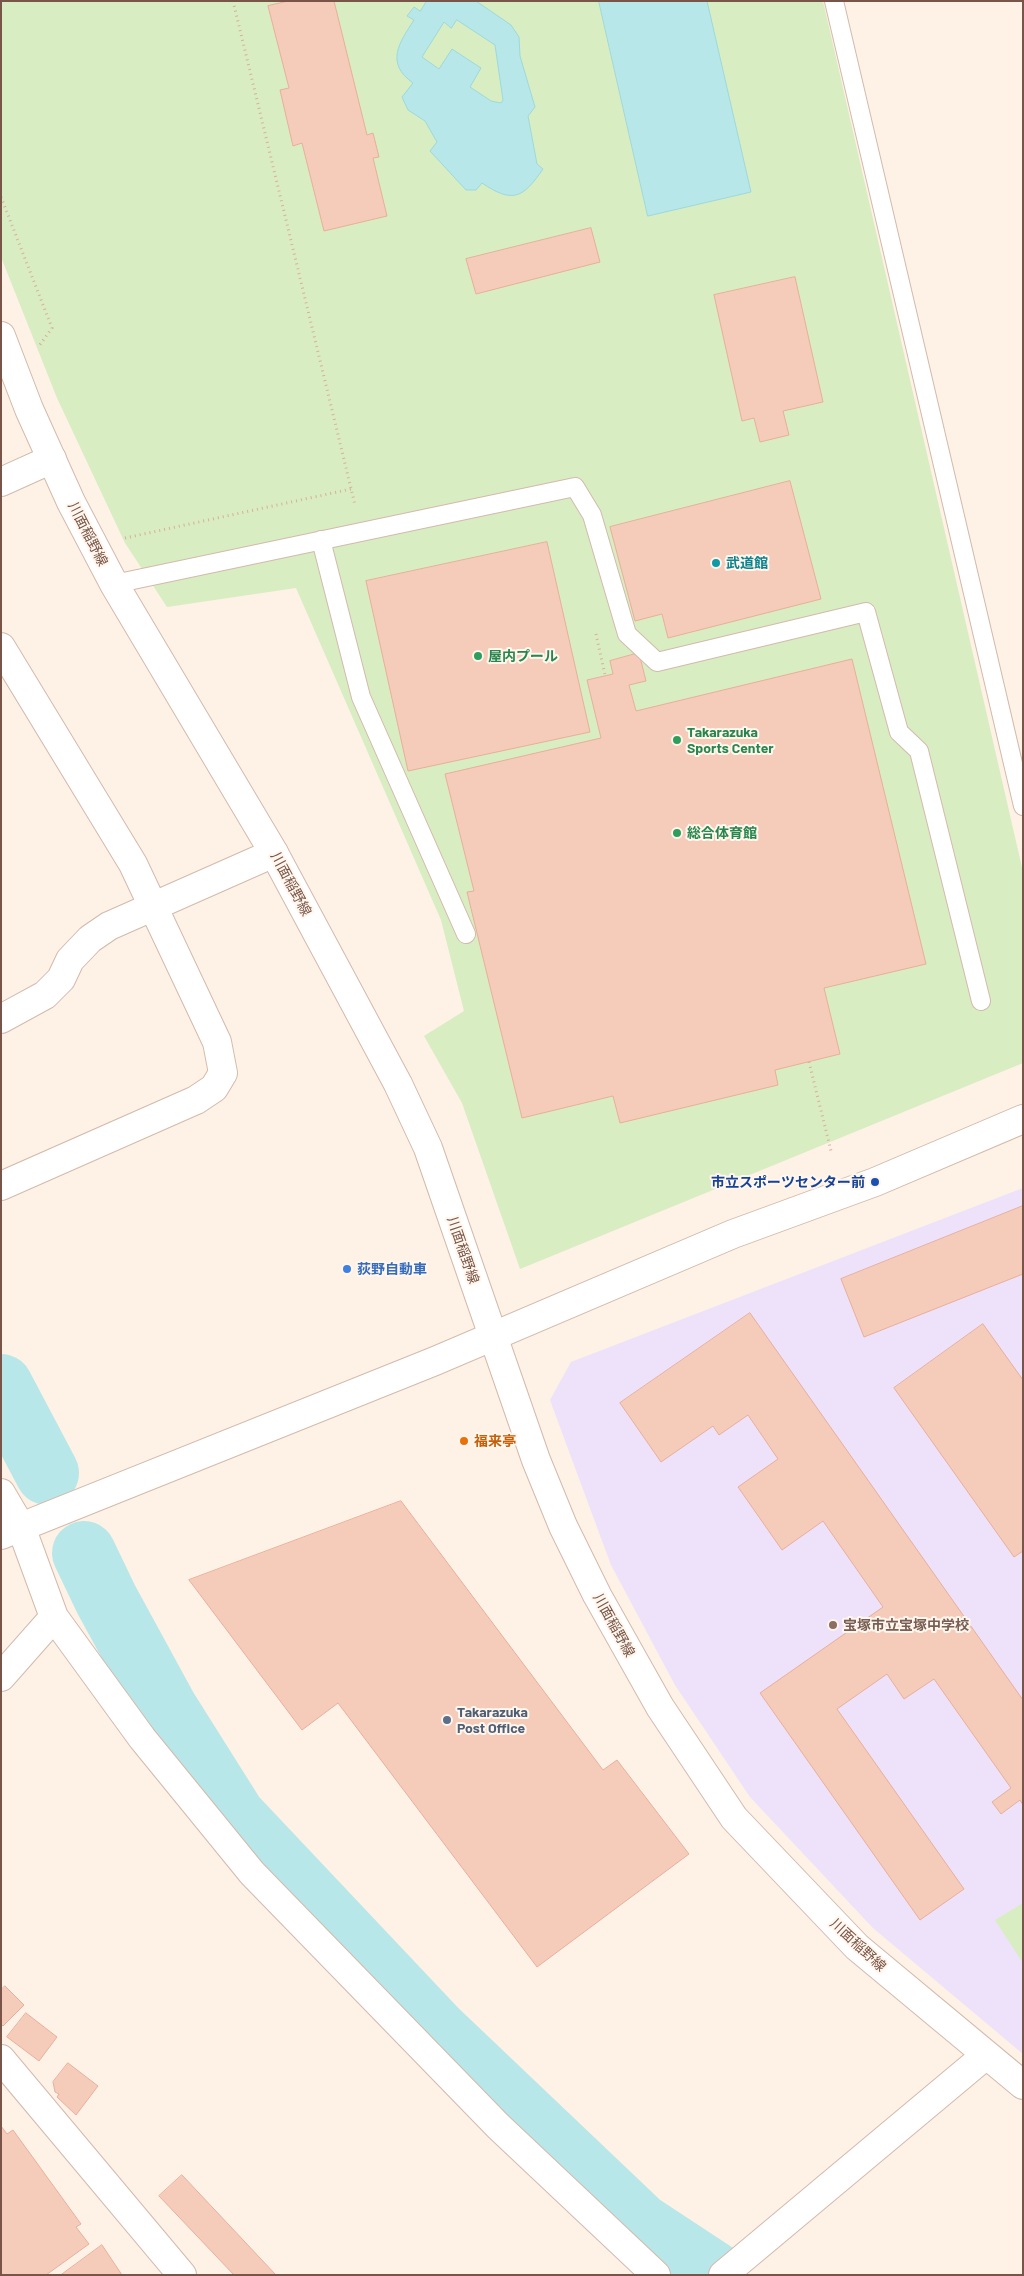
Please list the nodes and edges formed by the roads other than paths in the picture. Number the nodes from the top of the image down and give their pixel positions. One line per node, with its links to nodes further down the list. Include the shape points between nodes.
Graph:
1 (834, 1): 8 (lane)
2 (1, 336): 3 (street, 川面稲野線)
3 (52, 459): 4 (street); 6 (street, 川面稲野線)
4 (1, 482)
5 (321, 540): 6 (lane); 11 (lane, via 361,697); 12 (lane, via 575,487 592,516 626,634 657,662 866,612 899,732 919,751)
6 (114, 584): 9 (street, 川面稲野線)
7 (1, 646): 10 (street, via 133,864)
8 (1023, 806)
9 (274, 853): 10 (street); 16 (street, 川面稲野線, via 398,1084 428,1148)
10 (153, 906): 13 (street, via 109,926 90,939 45,995); 15 (street, via 217,1042 223,1073 214,1088 196,1100)
11 (466, 934)
12 (980, 1001)
13 (1, 1018)
14 (1023, 1119): 16 (street, via 875,1182 733,1234)
15 (1, 1186)
16 (493, 1336): 18 (street); 21 (street, 川面稲野線, via 536,1460 597,1595 660,1707 734,1818 857,1946)
17 (1, 1493): 18 (street)
18 (11, 1531): 19 (street)
19 (54, 1617): 20 (street); 25 (street, via 142,1738 252,1873 498,2126)
20 (1, 1678)
21 (986, 2055): 23 (street, 川面稲野線); 26 (street)
22 (1, 2059): 24 (street)
23 (1023, 2085)
24 (182, 2275)
25 (656, 2275)
26 (723, 2275)

